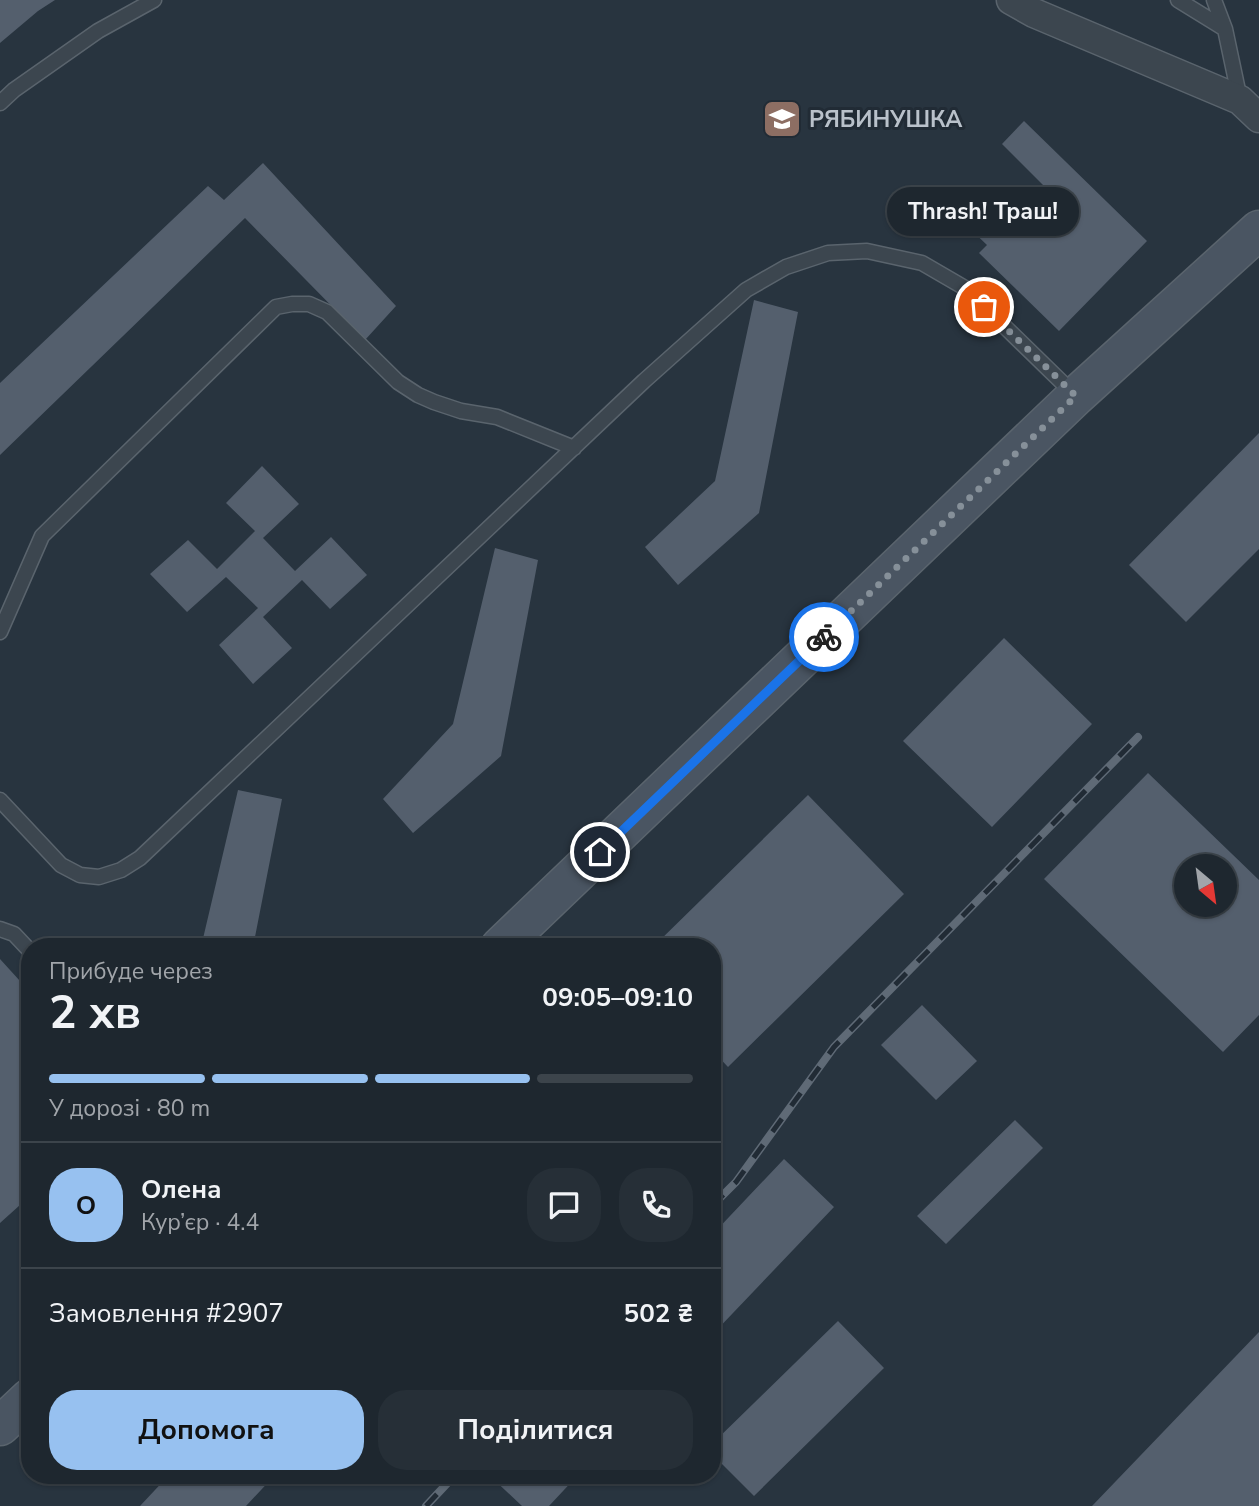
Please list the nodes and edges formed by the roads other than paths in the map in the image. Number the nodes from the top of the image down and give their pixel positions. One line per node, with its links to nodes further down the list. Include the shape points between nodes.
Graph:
1 (154, 0): 6 (lane, via 98,31)
2 (1011, 0): 7 (street)
3 (1178, 0): 5 (lane)
4 (1214, 0): 5 (lane)
5 (1226, 29): 7 (lane)
6 (0, 103)
7 (1250, 109)
8 (1259, 230): 9 (street)
9 (1076, 396): 10 (lane, via 965,288 922,264 867,251 828,253 786,267 746,290); 14 (street)
10 (574, 448): 11 (lane, via 497,417 461,411 418,395 398,382 327,312 309,304 276,307 42,536); 12 (lane, via 150,849 121,870 99,877 80,875 61,865)
11 (0, 632)
12 (0, 800)
13 (0, 929): 15 (lane)
14 (509, 938)
15 (21, 941)
16 (21, 1406): 17 (street)
17 (0, 1426)

